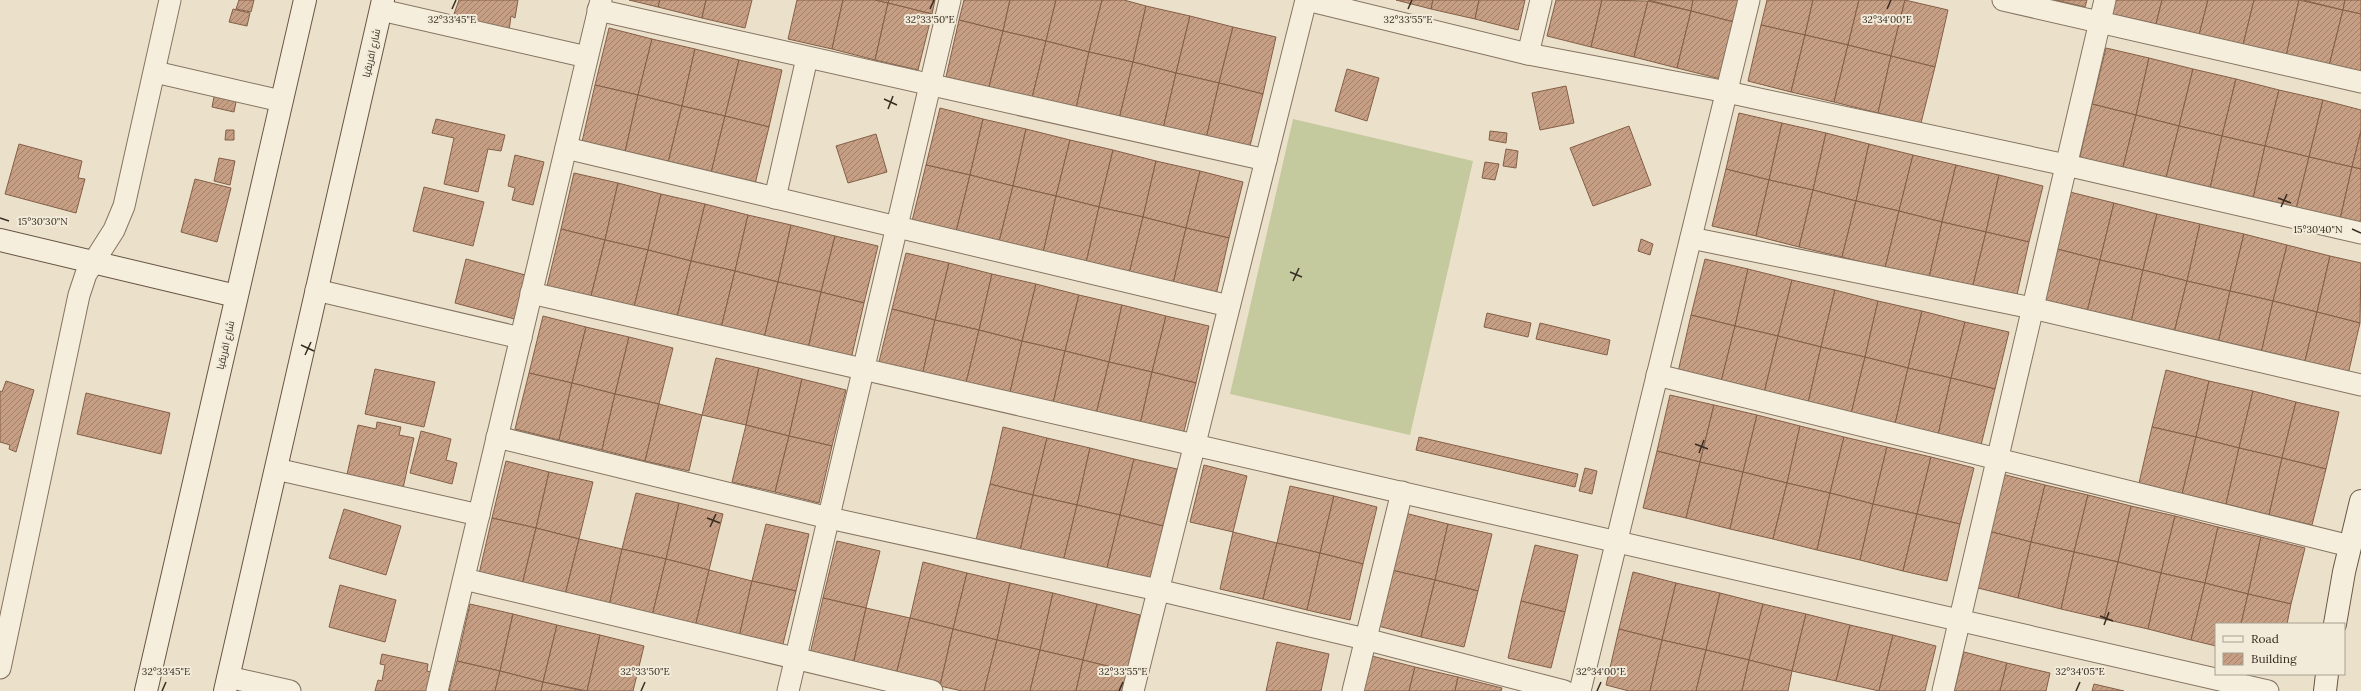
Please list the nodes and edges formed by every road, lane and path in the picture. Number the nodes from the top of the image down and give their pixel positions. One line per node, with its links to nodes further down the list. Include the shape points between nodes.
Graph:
1 (170, 0): 15 (street)
2 (305, 0): 19 (street, شارع افريقيا)
3 (950, 0): 17 (street)
4 (1306, 0): 12 (street); 21 (street)
5 (1541, 0): 12 (street)
6 (1750, 0): 18 (street)
7 (2003, 0): 11 (street)
8 (2105, 0): 11 (street)
9 (382, 5): 13 (street); 29 (street, شارع افريقيا)
10 (600, 5): 13 (street); 14 (street)
11 (2100, 22): 16 (street); 22 (street)
12 (1528, 54): 18 (street)
13 (587, 57): 20 (street)
14 (807, 58): 17 (street); 23 (street)
15 (155, 72): 19 (street); 28 (street, via 124,206 114,230)
16 (2361, 82)
17 (930, 85): 21 (street); 24 (street)
18 (1727, 92): 22 (street); 26 (street)
19 (281, 101): 31 (street, شارع افريقيا)
20 (566, 148): 23 (street); 30 (street)
21 (1266, 160): 32 (street)
22 (2066, 165): 25 (street); 33 (street)
23 (775, 198): 24 (street)
24 (897, 228): 32 (street); 35 (street)
25 (2361, 233)
26 (1691, 238): 33 (street); 36 (street)
27 (0, 240): 28 (street)
28 (93, 263): 31 (street); 53 (street, via 83,282 75,312)
29 (316, 290): 34 (street); 41 (street, شارع افريقيا)
30 (531, 293): 34 (street); 35 (street)
31 (236, 296): 58 (street, شارع افريقيا)
32 (1229, 306): 39 (street)
33 (2032, 308): 37 (street); 40 (street)
34 (521, 338): 38 (street)
35 (864, 369): 39 (street); 45 (street)
36 (1658, 374): 40 (street); 46 (street)
37 (2361, 385)
38 (497, 437): 44 (street); 45 (street)
39 (1193, 445): 42 (street); 49 (street)
40 (1997, 458): 47 (street); 50 (street)
41 (276, 469): 44 (street); 57 (street, شارع افريقيا)
42 (1402, 492): 46 (street); 52 (street)
43 (2361, 501): 47 (street)
44 (479, 515): 48 (street)
45 (829, 518): 49 (street); 54 (street)
46 (1617, 542): 50 (street); 66 (street)
47 (2350, 546): 51 (street)
48 (464, 579): 54 (street); 60 (street)
49 (1158, 590): 52 (street); 63 (street)
50 (1959, 620): 67 (street); 68 (street)
51 (2335, 623)
52 (1366, 639): 64 (street); 65 (street)
53 (3, 640): 55 (street)
54 (796, 658): 61 (street); 62 (street)
55 (0, 668)
56 (2326, 675): 69 (street)
57 (226, 684): 59 (street)
58 (146, 691)
59 (290, 691)
60 (437, 691)
61 (788, 691)
62 (932, 691)
63 (1133, 691)
64 (1353, 691)
65 (1564, 691)
66 (1580, 691)
67 (1943, 691)
68 (2268, 691)
69 (2325, 691)

